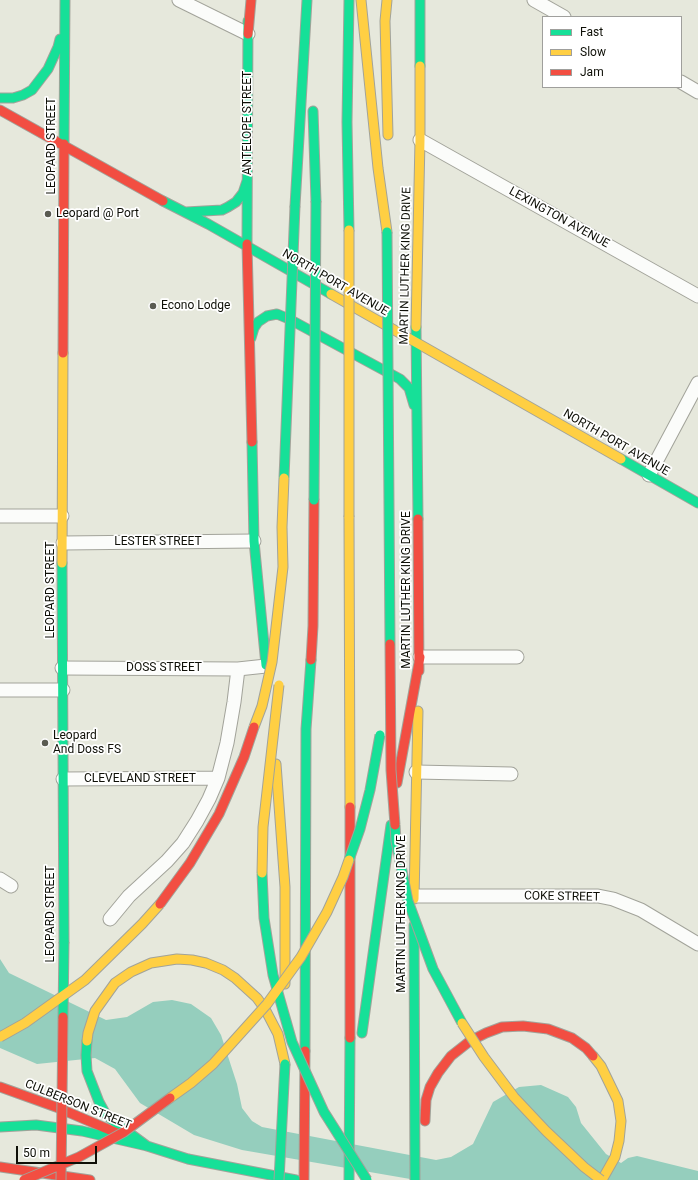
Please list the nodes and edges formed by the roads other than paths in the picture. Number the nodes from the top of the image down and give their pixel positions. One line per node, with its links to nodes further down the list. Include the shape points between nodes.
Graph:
1 (64, 0): 16 (main road, via 58,47 42,78 32,90 23,95); 21 (main road, LEOPARD STREET)
2 (179, 0): 12 (street)
3 (248, 0): 12 (main road, ANTELOPE STREET)
4 (251, 0): 12 (main road)
5 (308, 0): 14 (main road); 38 (main road, bridge, via 291,280 282,527)
6 (349, 0): 60 (main road, bridge)
7 (361, 0): 25 (main road)
8 (387, 0): 20 (main road, via 385,21)
9 (420, 0): 19 (main road, MARTIN LUTHER KING DRIVE)
10 (540, 2): 11 (street)
11 (562, 16)
12 (248, 34): 23 (main road, ANTELOPE STREET)
13 (682, 82): 15 (street)
14 (311, 85)
15 (697, 88)
16 (0, 98)
17 (312, 100): 70 (main road, bridge, via 316,201 314,500 313,626 306,729)
18 (0, 110): 21 (main road, NORTH PORT AVENUE)
19 (420, 140): 27 (street, LEXINGTON AVENUE); 29 (main road, MARTIN LUTHER KING DRIVE)
20 (388, 143)
21 (65, 146): 24 (main road, NORTH PORT AVENUE); 35 (main road, LEOPARD STREET)
22 (388, 173): 25 (main road)
23 (248, 176): 24 (main road, via 243,193 228,207 222,210); 26 (main road, ANTELOPE STREET)
24 (186, 212): 26 (main road, NORTH PORT AVENUE)
25 (387, 232): 39 (main road, bridge)
26 (248, 247): 28 (main road, ANTELOPE STREET); 29 (main road, NORTH PORT AVENUE)
27 (698, 296)
28 (250, 342): 31 (main road, via 254,328 267,316 277,314 289,319 400,379 409,388); 36 (main road, ANTELOPE STREET)
29 (416, 343): 31 (main road, MARTIN LUTHER KING DRIVE); 32 (main road, NORTH PORT AVENUE)
30 (698, 383): 32 (street)
31 (417, 421): 41 (main road, MARTIN LUTHER KING DRIVE)
32 (649, 475): 33 (main road, NORTH PORT AVENUE)
33 (698, 503)
34 (0, 516): 35 (street)
35 (62, 516): 37 (main road, LEOPARD STREET)
36 (254, 541): 37 (street, LESTER STREET); 43 (main road, ANTELOPE STREET)
37 (63, 543): 44 (main road, LEOPARD STREET)
38 (283, 567): 40 (main road, bridge); 58 (main road, bridge, via 272,662 262,706 244,757 222,807 190,863 142,924 85,980 25,1023)
39 (389, 620): 49 (main road, bridge); 75 (main road, bridge, via 391,770 396,842 408,901 432,969 484,1057 514,1097 546,1131)
40 (283, 649)
41 (420, 657): 42 (street); 51 (main road, MARTIN LUTHER KING DRIVE); 60 (main road, via 399,769 360,1043)
42 (517, 657)
43 (266, 666): 45 (street, DOSS STREET); 59 (main road, ANTELOPE STREET, via 275,743 285,887)
44 (62, 668): 45 (street, DOSS STREET); 48 (main road, LEOPARD STREET)
45 (238, 669): 53 (street, via 227,743)
46 (280, 680): 72 (main road, bridge, via 263,827 264,918 273,974 292,1042 324,1112)
47 (0, 690): 48 (street)
48 (63, 690): 54 (main road, LEOPARD STREET)
49 (382, 714)
50 (380, 730): 65 (main road, bridge, via 370,790 360,829 343,877 327,912 267,1004 213,1064 124,1132 79,1157)
51 (416, 772): 52 (street); 55 (main road, MARTIN LUTHER KING DRIVE)
52 (511, 774)
53 (218, 778): 54 (street, CLEVELAND STREET); 56 (street, via 197,821 182,843 167,861 129,896)
54 (63, 779): 66 (main road, LEOPARD STREET, bridge)
55 (414, 896): 57 (street, COKE STREET, via 598,896 641,910); 73 (main road, MARTIN LUTHER KING DRIVE)
56 (110, 919)
57 (698, 944)
58 (0, 1037)
59 (285, 1064): 63 (main road, via 272,1021 257,998 235,978 223,970 192,960 176,959 140,967 115,983 95,1011 88,1033 86,1056 87,1071 98,1102 105,1113); 68 (main road, bridge)
60 (349, 1082): 71 (main road, bridge)
61 (0, 1087): 63 (main road, CULBERSON STREET)
62 (0, 1127): 63 (main road, via 36,1125 82,1131)
63 (147, 1146): 69 (main road, via 188,1159)
64 (0, 1167): 67 (main road)
65 (24, 1180)
66 (61, 1180)
67 (90, 1180)
68 (279, 1180)
69 (296, 1180)
70 (304, 1180)
71 (349, 1180)
72 (367, 1180)
73 (415, 1180)
74 (422, 1180): 75 (main road, via 426,1100 438,1073 451,1056 470,1041 502,1028 523,1026 548,1029 572,1038 586,1048 601,1066 611,1084 618,1101 621,1121 619,1141 615,1157)
75 (601, 1180)

